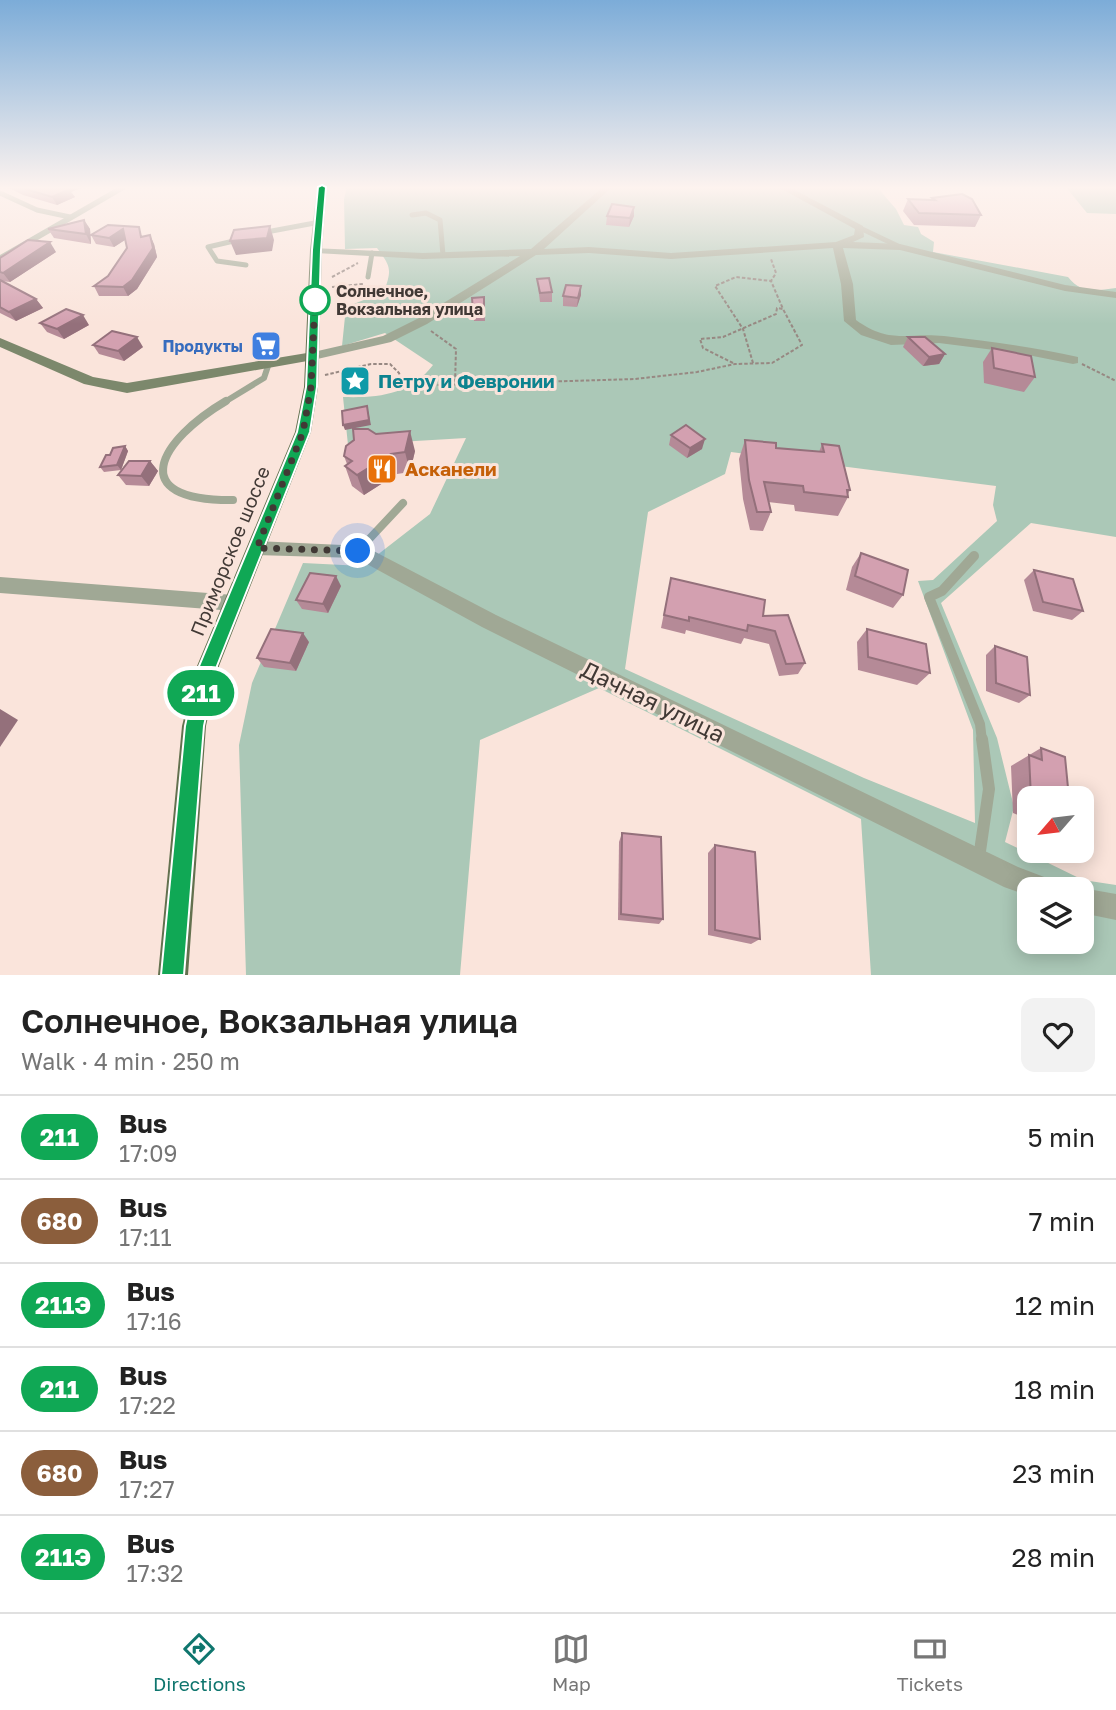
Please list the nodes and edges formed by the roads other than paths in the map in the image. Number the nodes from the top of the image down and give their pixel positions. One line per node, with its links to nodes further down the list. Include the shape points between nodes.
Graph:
1 (44, 232): 16 (street)
2 (268, 232): 8 (lane)
3 (318, 232): 12 (main road, Приморское шоссе)
4 (441, 232): 14 (lane)
5 (556, 232): 13 (street)
6 (860, 232): 10 (street, via 859,237)
7 (869, 232): 11 (lane)
8 (250, 236)
9 (243, 239): 17 (lane, via 208,247 216,263)
10 (837, 245): 11 (street); 13 (street, via 671,256); 22 (street, via 850,321 865,332 891,341 946,340)
11 (900, 247): 19 (street, via 1065,289)
12 (316, 250): 15 (street); 21 (main road, Приморское шоссе)
13 (535, 251): 14 (street); 21 (street, via 387,339)
14 (443, 255): 15 (street)
15 (371, 256): 18 (lane)
16 (0, 259)
17 (246, 265)
18 (368, 277)
19 (1116, 295)
20 (0, 342): 23 (street, via 89,381 127,388)
21 (313, 356): 23 (street); 26 (main road, Приморское шоссе, via 303,432)
22 (1073, 360)
23 (270, 363): 24 (lane, via 264,378 178,436 163,461 166,481 177,493)
24 (233, 500)
25 (403, 503): 27 (lane)
26 (257, 548): 27 (street, Дачная улица); 30 (main road, Приморское шоссе)
27 (358, 551): 31 (street, Дачная улица, via 489,621)
28 (974, 556): 31 (lane, via 942,591 929,597 980,723 989,789)
29 (0, 585): 30 (street)
30 (234, 603): 35 (main road, Приморское шоссе, via 208,666 194,726)
31 (979, 861): 32 (street, Дачная улица)
32 (1017, 879)
33 (1094, 903): 34 (street)
34 (1116, 907)
35 (173, 975)

